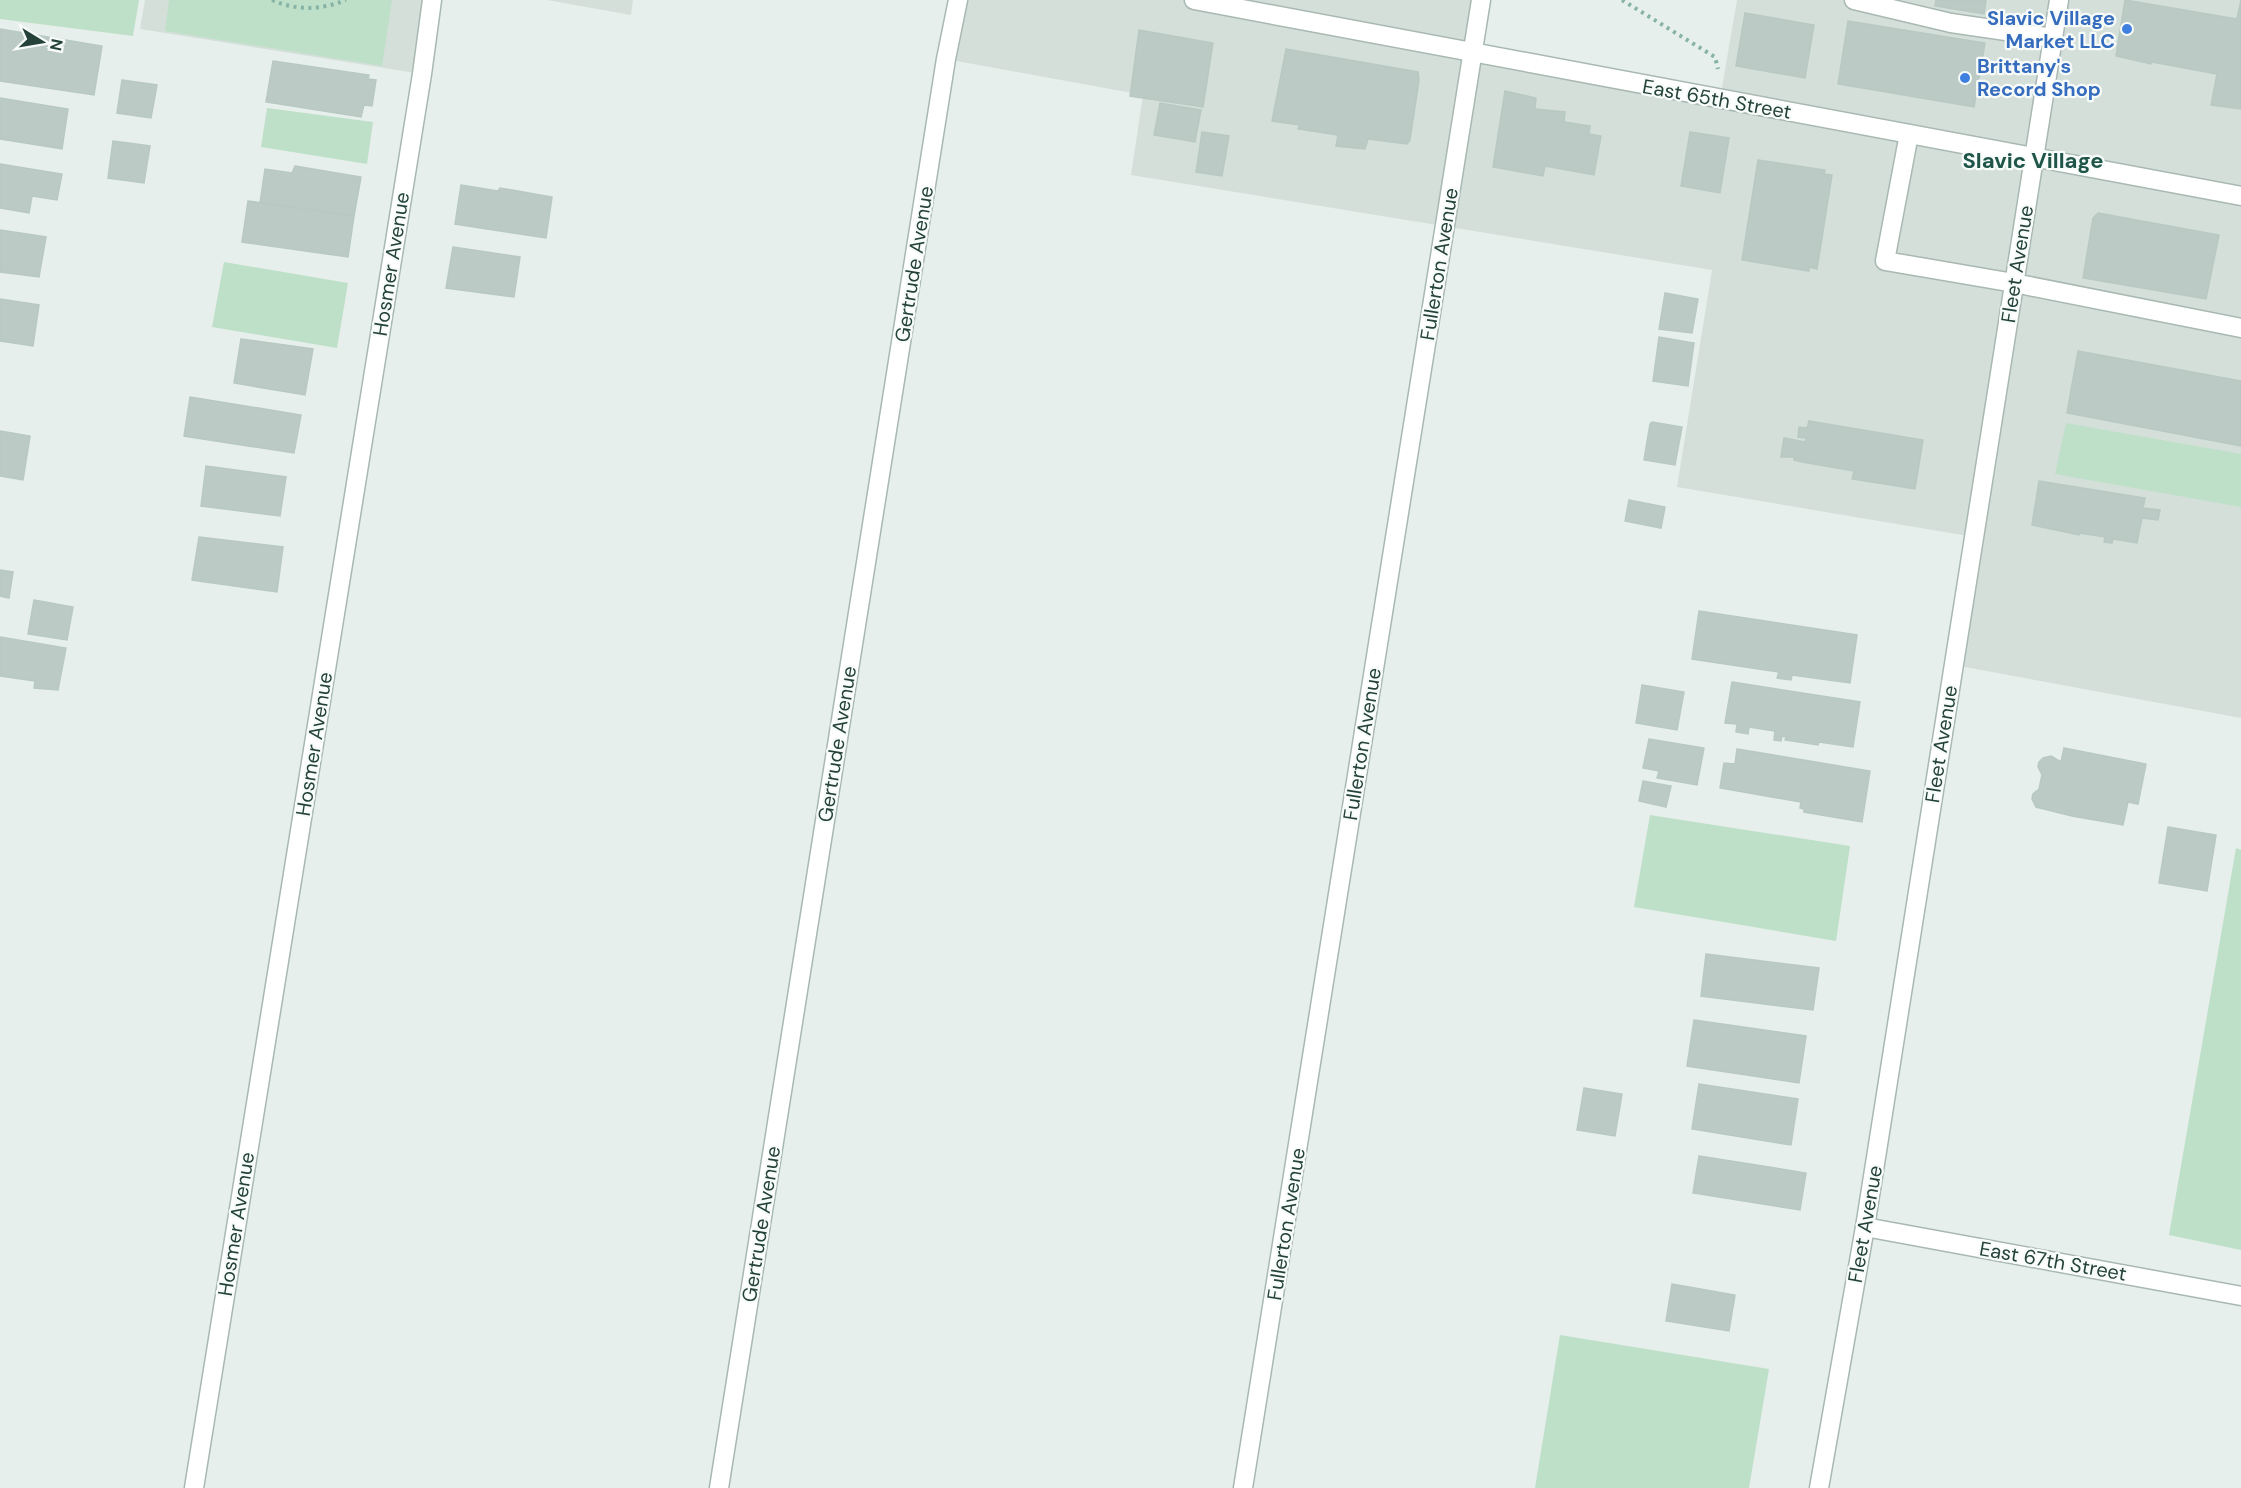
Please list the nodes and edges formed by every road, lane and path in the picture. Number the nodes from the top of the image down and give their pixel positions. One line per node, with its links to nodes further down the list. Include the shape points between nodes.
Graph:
1 (272, 0): 2 (path, via 312,9)
2 (346, 0)
3 (432, 0): 20 (street, Hosmer Avenue)
4 (958, 0): 21 (street, Gertrude Avenue)
5 (1194, 0): 11 (street, East 65th Street)
6 (1481, 0): 11 (street, Fullerton Avenue)
7 (1622, 0): 12 (path, via 1715,57)
8 (1854, 0): 10 (street, via 1951,23)
9 (2058, 0): 10 (street, Fleet Avenue)
10 (2053, 38): 14 (street, Fleet Avenue)
11 (1473, 54): 13 (street, East 65th Street); 22 (street, Fullerton Avenue)
12 (1718, 69)
13 (1909, 134): 14 (street, East 65th Street); 16 (street, via 1885,261)
14 (2034, 157): 15 (street, East 65th Street); 16 (street, Fleet Avenue)
15 (2241, 196)
16 (2014, 283): 17 (street); 18 (street, Fleet Avenue)
17 (2241, 328)
18 (1865, 1227): 19 (street, East 67th Street); 23 (street, Fleet Avenue)
19 (2241, 1296)
20 (194, 1488)
21 (719, 1488)
22 (1243, 1488)
23 (1819, 1488)

